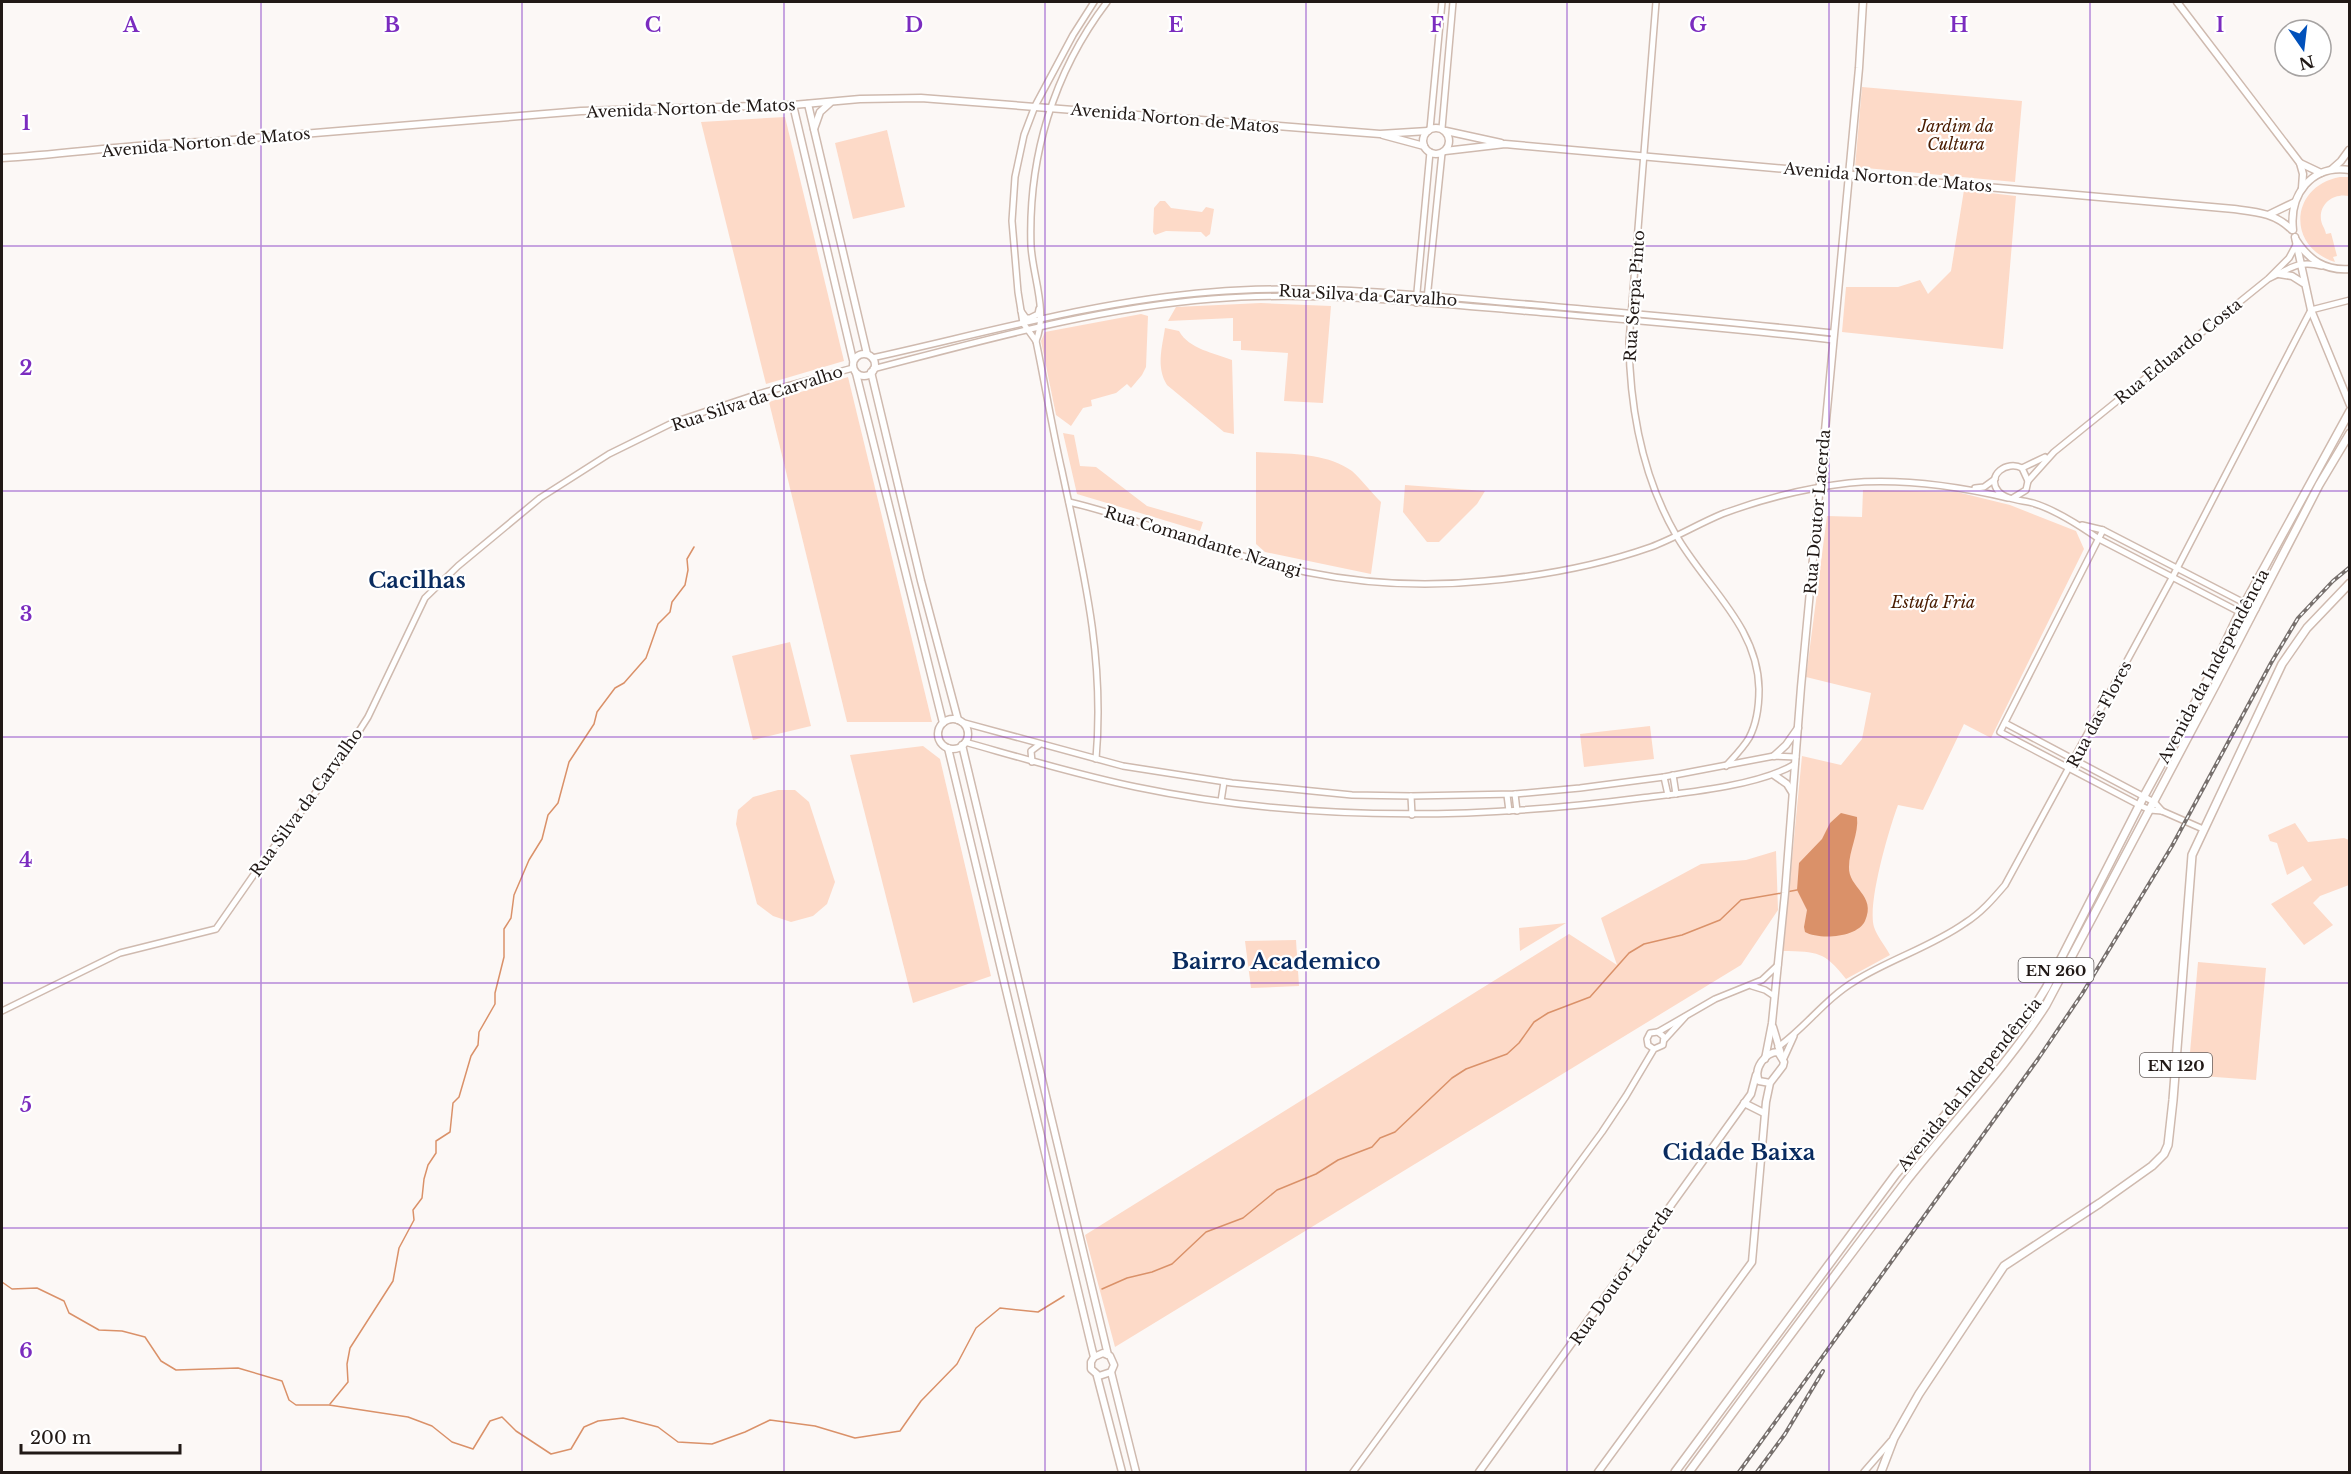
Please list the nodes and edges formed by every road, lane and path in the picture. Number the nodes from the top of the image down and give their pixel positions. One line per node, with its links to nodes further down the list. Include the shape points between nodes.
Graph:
1 (1094, 2): 11 (street)
2 (1107, 2): 12 (street, via 1068,64)
3 (1442, 2): 13 (street)
4 (1453, 2): 14 (street)
5 (1656, 2): 23 (street, Rua Serpa Pinto)
6 (1863, 2): 29 (main road, Rua Doutor Lacerda)
7 (2177, 2): 25 (main road)
8 (831, 102): 9 (main road, Avenida Norton de Matos); 11 (main road, Avenida Norton de Matos, via 921,98); 15 (main road, via 820,112)
9 (808, 104): 10 (main road, Avenida Norton de Matos); 15 (main road)
10 (793, 105): 24 (main road, Avenida Norton de Matos, via 581,111); 75 (main road)
11 (1035, 106): 12 (main road, Avenida Norton de Matos); 53 (street, via 1024,135 1012,195)
12 (1050, 108): 16 (main road, Avenida Norton de Matos); 51 (street, via 1037,156 1031,210)
13 (1429, 130): 14 (main road); 16 (main road, Avenida Norton de Matos); 19 (main road)
14 (1444, 130): 17 (main road, Avenida Norton de Matos); 22 (main road, via 1450,141)
15 (813, 132): 74 (main road)
16 (1380, 134): 19 (main road, Avenida Norton de Matos)
17 (1505, 144): 22 (main road, Avenida Norton de Matos); 23 (main road, Avenida Norton de Matos)
18 (2349, 145): 20 (main road)
19 (1424, 146): 21 (main road)
20 (2349, 150): 26 (main road)
21 (1430, 152): 22 (main road); 43 (street)
22 (1443, 152): 44 (street)
23 (1645, 156): 29 (main road, Avenida Norton de Matos); 59 (street, Rua Serpa Pinto)
24 (2, 158)
25 (2300, 163): 28 (main road); 30 (main road)
26 (2331, 170): 27 (main road); 28 (main road)
27 (2349, 170)
28 (2321, 173): 30 (main road)
29 (1849, 174): 32 (main road, Avenida Norton de Matos); 72 (main road, Rua Doutor Lacerda)
30 (2302, 188): 31 (main road)
31 (2295, 202): 32 (main road); 33 (main road)
32 (2270, 214): 33 (main road)
33 (2292, 230): 34 (main road)
34 (2295, 241): 35 (main road); 36 (main road, via 2306,255); 39 (street, Rua Eduardo Costa, via 2289,258)
35 (2299, 264): 36 (street); 38 (street); 40 (main road)
36 (2323, 266): 37 (main road)
37 (2349, 269)
38 (2279, 274): 39 (street); 40 (main road, via 2296,277)
39 (2268, 279): 80 (street, Rua Eduardo Costa)
40 (2304, 286): 56 (main road)
41 (1262, 290): 42 (street, Rua Silva da Carvalho); 45 (street); 48 (street, Rua Silva da Carvalho, via 1214,291)
42 (1307, 290): 43 (street, Rua Silva da Carvalho); 46 (street)
43 (1417, 295): 44 (street, Rua Silva da Carvalho); 49 (street)
44 (1427, 296): 50 (street); 52 (street, Rua Silva da Carvalho)
45 (1262, 298): 46 (street, Rua Silva da Carvalho); 55 (street, Rua Silva da Carvalho, via 1214,299)
46 (1306, 298): 49 (street, Rua Silva da Carvalho)
47 (2349, 300): 56 (street)
48 (1119, 302): 55 (street); 57 (street, Rua Silva da Carvalho)
49 (1416, 303): 50 (street, Rua Silva da Carvalho)
50 (1427, 303): 58 (street, Rua Silva da Carvalho)
51 (1040, 305): 53 (street, via 1038,314 1030,318); 63 (street)
52 (1538, 305): 54 (street, Rua Silva da Carvalho); 58 (street)
53 (1020, 309): 66 (street)
54 (1592, 309): 59 (street, Rua Silva da Carvalho); 60 (street)
55 (1121, 310): 62 (street, Rua Silva da Carvalho)
56 (2311, 310): 77 (main road); 95 (street, Rua das Flores)
57 (1075, 311): 62 (street); 63 (street, Rua Silva da Carvalho)
58 (1537, 313): 60 (street, Rua Silva da Carvalho)
59 (1631, 313): 61 (street, Rua Silva da Carvalho); 64 (street, Rua Serpa Pinto)
60 (1591, 317): 64 (street, Rua Silva da Carvalho)
61 (1680, 317): 65 (street, Rua Silva da Carvalho); 67 (street)
62 (1076, 319): 68 (street, Rua Silva da Carvalho)
63 (1041, 320): 66 (street, Rua Silva da Carvalho); 68 (street)
64 (1631, 321): 67 (street, Rua Silva da Carvalho); 91 (street, Rua Serpa Pinto, via 1630,380 1636,426 1648,471)
65 (1731, 322): 70 (street); 71 (street, Rua Silva da Carvalho)
66 (1023, 323): 69 (street); 74 (street, Rua Silva da Carvalho)
67 (1680, 325): 70 (street, Rua Silva da Carvalho)
68 (1042, 327): 69 (street, Rua Silva da Carvalho); 73 (street)
69 (1028, 330): 73 (street); 76 (street, Rua Silva da Carvalho)
70 (1731, 330): 71 (street, Rua Silva da Carvalho)
71 (1781, 331): 72 (street, Rua Silva da Carvalho)
72 (1833, 336): 84 (main road, Rua Doutor Lacerda)
73 (1036, 341): 87 (street)
74 (870, 356): 75 (main road, via 860,354); 76 (main road)
75 (854, 367): 76 (main road, via 865,375); 105 (main road); 143 (street, Rua Silva da Carvalho, via 674,422 609,454 550,491 425,598 368,717 216,929 120,953)
76 (872, 370): 104 (main road, via 921,581)
77 (2349, 405)
78 (2349, 411): 93 (main road, Avenida da Independência / EN 260)
79 (2349, 433): 94 (main road, Avenida da Independência / EN 260)
80 (2054, 452): 81 (street, Rua Eduardo Costa); 83 (street, Rua Eduardo Costa)
81 (2022, 468): 82 (street, via 2007,465); 83 (street)
82 (1995, 479): 85 (street, Rua Comandante Nzangi, via 1984,487); 86 (street, via 1999,492)
83 (2028, 483): 86 (street, via 2022,494); 88 (street)
84 (1820, 488): 85 (street, Rua Comandante Nzangi, via 1884,482); 91 (street, Rua Comandante Nzangi, via 1741,508); 107 (main road, Rua Doutor Lacerda)
85 (1970, 489): 86 (street, Rua Comandante Nzangi)
86 (2011, 498): 88 (street, Rua Comandante Nzangi)
87 (1069, 502): 91 (street, Rua Comandante Nzangi, via 1305,572 1370,582 1484,582 1559,572 1623,556); 114 (street, via 1099,676)
88 (2036, 504): 89 (street, Rua Comandante Nzangi)
89 (2078, 524): 90 (street, Rua Comandante Nzangi); 92 (street, Rua Comandante Nzangi)
90 (2103, 530): 92 (street); 95 (street, Rua Comandante Nzangi)
91 (1676, 536): 118 (street, Rua Serpa Pinto, via 1745,634 1759,675 1755,724 1749,738)
92 (2099, 539): 96 (street, Rua Comandante Nzangi); 106 (street)
93 (2282, 539): 94 (main road); 98 (main road, Avenida da Independência / EN 260)
94 (2289, 544): 99 (main road, Avenida da Independência / EN 260)
95 (2176, 568): 96 (street, Rua das Flores); 98 (street, Rua Comandante Nzangi)
96 (2172, 578): 100 (street, Rua Comandante Nzangi); 115 (street, Rua das Flores)
97 (2349, 583): 139 (main road, EN 120, via 2307,628 2286,658)
98 (2245, 603): 99 (street, Rua Comandante Nzangi); 100 (main road, Avenida da Independência / EN 260)
99 (2256, 609): 101 (main road, Avenida da Independência / EN 260)
100 (2240, 612): 101 (street, Rua Comandante Nzangi); 102 (main road, Avenida da Independência / EN 260)
101 (2251, 618): 103 (main road, Avenida da Independência / EN 260)
102 (2208, 679): 103 (main road); 108 (main road, Avenida da Independência / EN 260)
103 (2216, 684): 109 (main road, Avenida da Independência / EN 260)
104 (959, 721): 105 (main road); 110 (main road, via 967,731); 111 (street)
105 (943, 723): 112 (main road, via 938,737)
106 (2005, 723): 115 (street); 119 (street, via 2000,732)
107 (1798, 727): 113 (main road); 116 (main road, Rua Doutor Lacerda)
108 (2176, 738): 109 (main road); 130 (main road, Avenida da Independência / EN 260)
109 (2185, 743): 132 (main road, Avenida da Independência / EN 260)
110 (964, 744): 112 (main road); 117 (street); 164 (main road)
111 (1040, 745): 114 (street); 117 (street, via 1031,751)
112 (948, 748): 165 (main road)
113 (1774, 756): 116 (street); 118 (street)
114 (1096, 759): 123 (street)
115 (2074, 759): 119 (street, Rua das Flores); 130 (street)
116 (1795, 761): 121 (street); 124 (main road, Rua Doutor Lacerda)
117 (1032, 762): 131 (street, via 1137,787)
118 (1726, 766): 120 (street)
119 (2070, 768): 133 (street); 147 (street, Rua das Flores, via 2010,876 1985,908 1965,924 1855,981 1813,1013)
120 (1673, 775): 122 (street); 126 (street)
121 (1774, 775): 124 (main road); 126 (street)
122 (1664, 777): 125 (street); 128 (street)
123 (1224, 782): 129 (street, via 1352,795); 131 (street)
124 (1792, 792): 140 (main road, Rua Doutor Lacerda)
125 (1515, 794): 127 (street); 135 (street)
126 (1676, 794): 128 (street)
127 (1507, 795): 129 (street); 136 (street)
128 (1668, 795): 135 (street)
129 (1412, 796): 138 (street)
130 (2144, 796): 132 (street); 133 (main road, Avenida da Independência / EN 260)
131 (1221, 801): 138 (street, via 1302,812)
132 (2154, 802): 134 (main road, Avenida da Independência / EN 260); 137 (street)
133 (2139, 805): 134 (street); 157 (main road, Avenida da Independência / EN 260, via 2046,988 2020,1027)
134 (2150, 810): 137 (street); 159 (main road, Avenida da Independência / EN 260, via 2053,993 2015,1049)
135 (1517, 811): 136 (street)
136 (1509, 812): 138 (street)
137 (2162, 812): 139 (street)
138 (1413, 816)
139 (2203, 829): 170 (main road, EN 120, via 2192,855 2173,1100 2164,1154 2100,1203 2004,1266)
140 (1778, 965): 141 (street); 142 (main road, Rua Doutor Lacerda)
141 (1752, 986): 142 (street); 144 (street)
142 (1774, 996): 145 (main road, Rua Doutor Lacerda)
143 (2, 1011)
144 (1690, 1012): 146 (street); 148 (street)
145 (1772, 1023): 149 (main road, Rua Doutor Lacerda); 153 (main road, Rua Doutor Lacerda)
146 (1658, 1032): 148 (street); 150 (street, via 1652,1032 1647,1039)
147 (1795, 1035): 149 (street, Rua das Flores); 152 (street, Rua das Flores)
148 (1664, 1040): 150 (street)
149 (1778, 1047): 151 (main road, Rua Doutor Lacerda); 152 (main road, Rua Doutor Lacerda)
150 (1654, 1049): 173 (street, via 1602,1132)
151 (1771, 1053): 152 (main road); 153 (main road, Rua Doutor Lacerda)
152 (1782, 1056): 155 (main road, via 1783,1066)
153 (1765, 1059): 154 (main road, Rua Doutor Lacerda)
154 (1756, 1074): 155 (main road, via 1759,1081); 156 (main road, Rua Doutor Lacerda, via 1752,1093)
155 (1770, 1083): 158 (main road)
156 (1744, 1103): 158 (main road); 174 (main road, Rua Doutor Lacerda)
157 (1950, 1112): 159 (main road); 160 (main road, Avenida da Independência / EN 260)
158 (1764, 1113): 175 (main road, via 1752,1262)
159 (1959, 1118): 161 (main road, Avenida da Independência / EN 260)
160 (1853, 1231): 161 (main road); 162 (main road, Avenida da Independência / EN 260)
161 (1863, 1238): 163 (main road, Avenida da Independência / EN 260)
162 (1847, 1240): 163 (main road); 167 (main road, Avenida da Independência / EN 260)
163 (1857, 1247): 169 (main road, Avenida da Independência / EN 260)
164 (1108, 1355): 165 (main road); 166 (main road, via 1113,1362)
165 (1094, 1357): 168 (main road, via 1090,1366)
166 (1111, 1372): 168 (main road); 172 (main road)
167 (1750, 1372): 169 (main road); 176 (main road, Avenida da Independência / EN 260)
168 (1097, 1376): 171 (main road)
169 (1758, 1378): 177 (main road, Avenida da Independência / EN 260)
170 (1894, 1438): 178 (street); 179 (main road, EN 120)
171 (1122, 1473)
172 (1136, 1473)
173 (1353, 1473)
174 (1479, 1473)
175 (1598, 1473)
176 (1675, 1473)
177 (1689, 1473)
178 (1864, 1473)
179 (1881, 1473)

